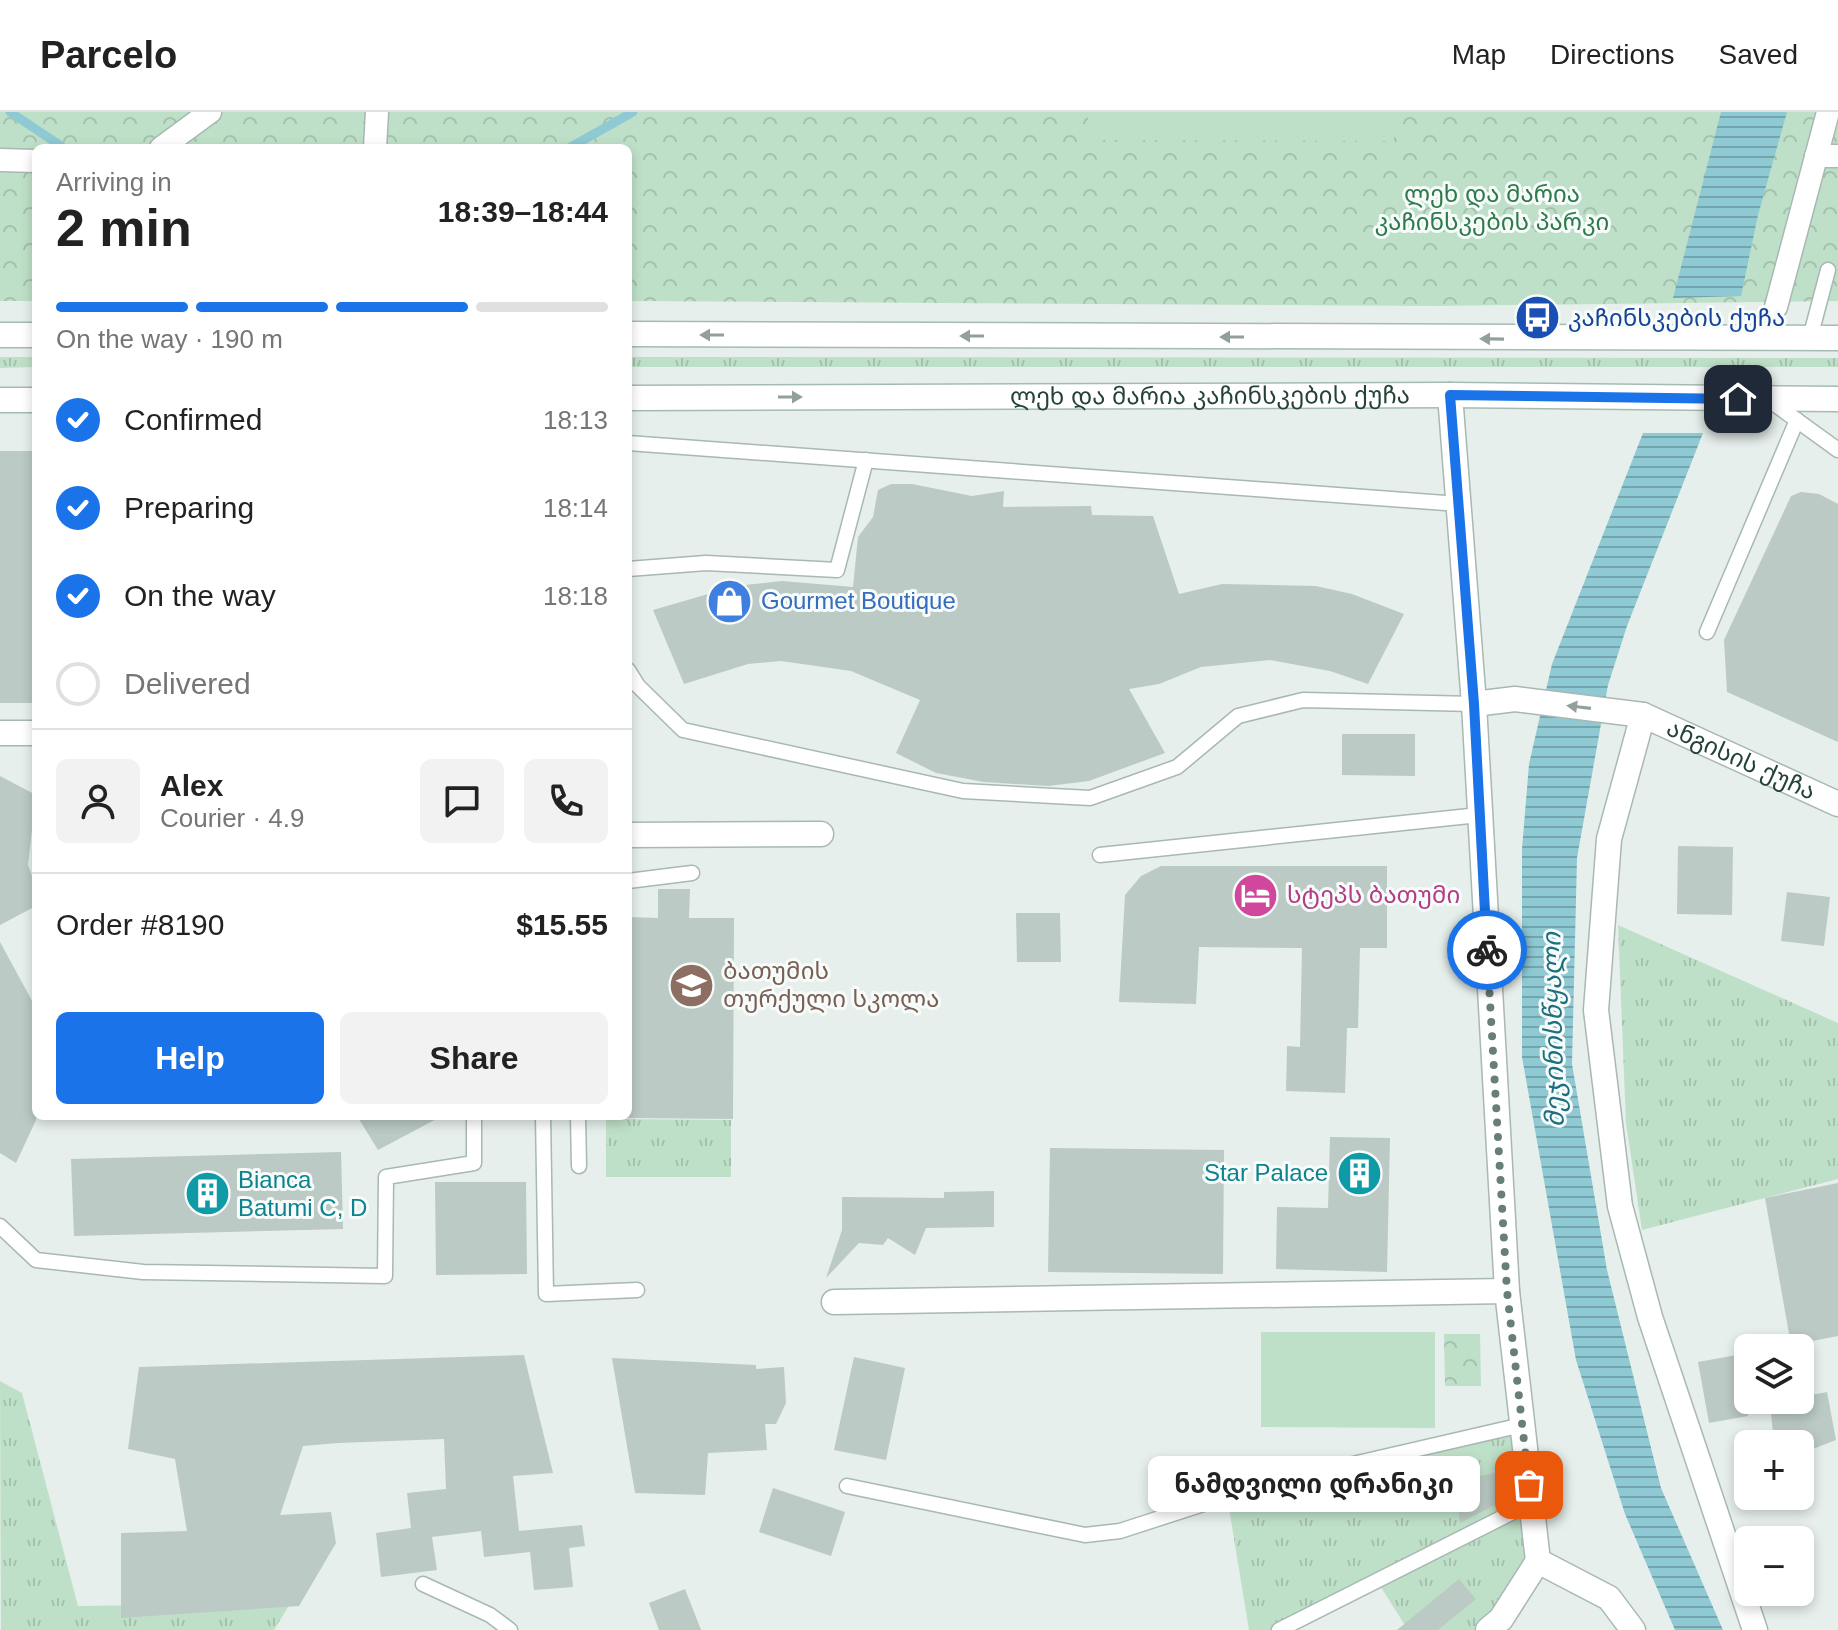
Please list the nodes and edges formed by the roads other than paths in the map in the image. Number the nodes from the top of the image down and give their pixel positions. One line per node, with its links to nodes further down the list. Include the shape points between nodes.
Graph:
1 (210, 112): 4 (street)
2 (377, 112): 5 (street)
3 (1828, 112): 6 (street)
4 (166, 144)
5 (375, 144)
6 (1827, 156): 10 (street)
7 (0, 160): 8 (street)
8 (32, 161)
9 (1828, 270): 14 (lane)
10 (1776, 307)
11 (632, 334): 14 (street, one-way to 11)
12 (0, 335): 13 (street)
13 (32, 335)
14 (1806, 338): 15 (street)
15 (1838, 338)
16 (1450, 395): 17 (street, ლეხ და მარია კაჩინსკების ქუჩა, one-way to 16); 18 (street, ლეხ და მარია კაჩინსკების ქუჩა); 26 (street)
17 (632, 398)
18 (1768, 399): 19 (street, ლეხ და მარია კაჩინსკების ქუჩა); 22 (lane)
19 (1838, 399)
20 (0, 400): 21 (street)
21 (32, 400)
22 (1797, 420): 24 (lane); 28 (lane)
23 (632, 443): 25 (lane)
24 (1838, 450)
25 (866, 460): 26 (lane); 27 (lane, via 837,570 706,563)
26 (1459, 504): 30 (street)
27 (632, 569)
28 (1707, 632)
29 (632, 676): 30 (lane, via 683,730 963,791 1090,798 1177,767 1238,716 1303,700)
30 (1474, 704): 31 (street, ანგისის ქუჩა, one-way to 30, via 1515,699); 35 (street)
31 (1643, 715): 34 (street, ანგისის ქუჩა); 58 (street, via 1609,839 1596,1010 1618,1191 1650,1317)
32 (0, 733): 33 (street)
33 (32, 733)
34 (1838, 804)
35 (1479, 815): 38 (lane); 47 (street)
36 (821, 834): 37 (street)
37 (632, 835)
38 (1100, 855)
39 (692, 873): 40 (lane)
40 (632, 880)
41 (474, 1120): 45 (lane, via 474,1163 386,1177 385,1276 143,1272 36,1260)
42 (543, 1120): 46 (lane, via 546,1294)
43 (578, 1120): 44 (lane)
44 (579, 1166)
45 (0, 1226)
46 (637, 1290)
47 (1507, 1291): 48 (street); 49 (street)
48 (834, 1302)
49 (1522, 1425): 50 (lane, via 1262,1485 1120,1531 1085,1535); 51 (street)
50 (847, 1486)
51 (1531, 1503): 52 (street); 55 (lane)
52 (1538, 1561): 56 (street, via 1501,1619); 57 (street, via 1609,1598)
53 (423, 1584): 54 (lane)
54 (510, 1630)
55 (1279, 1630)
56 (1488, 1630)
57 (1633, 1630)
58 (1755, 1630)

